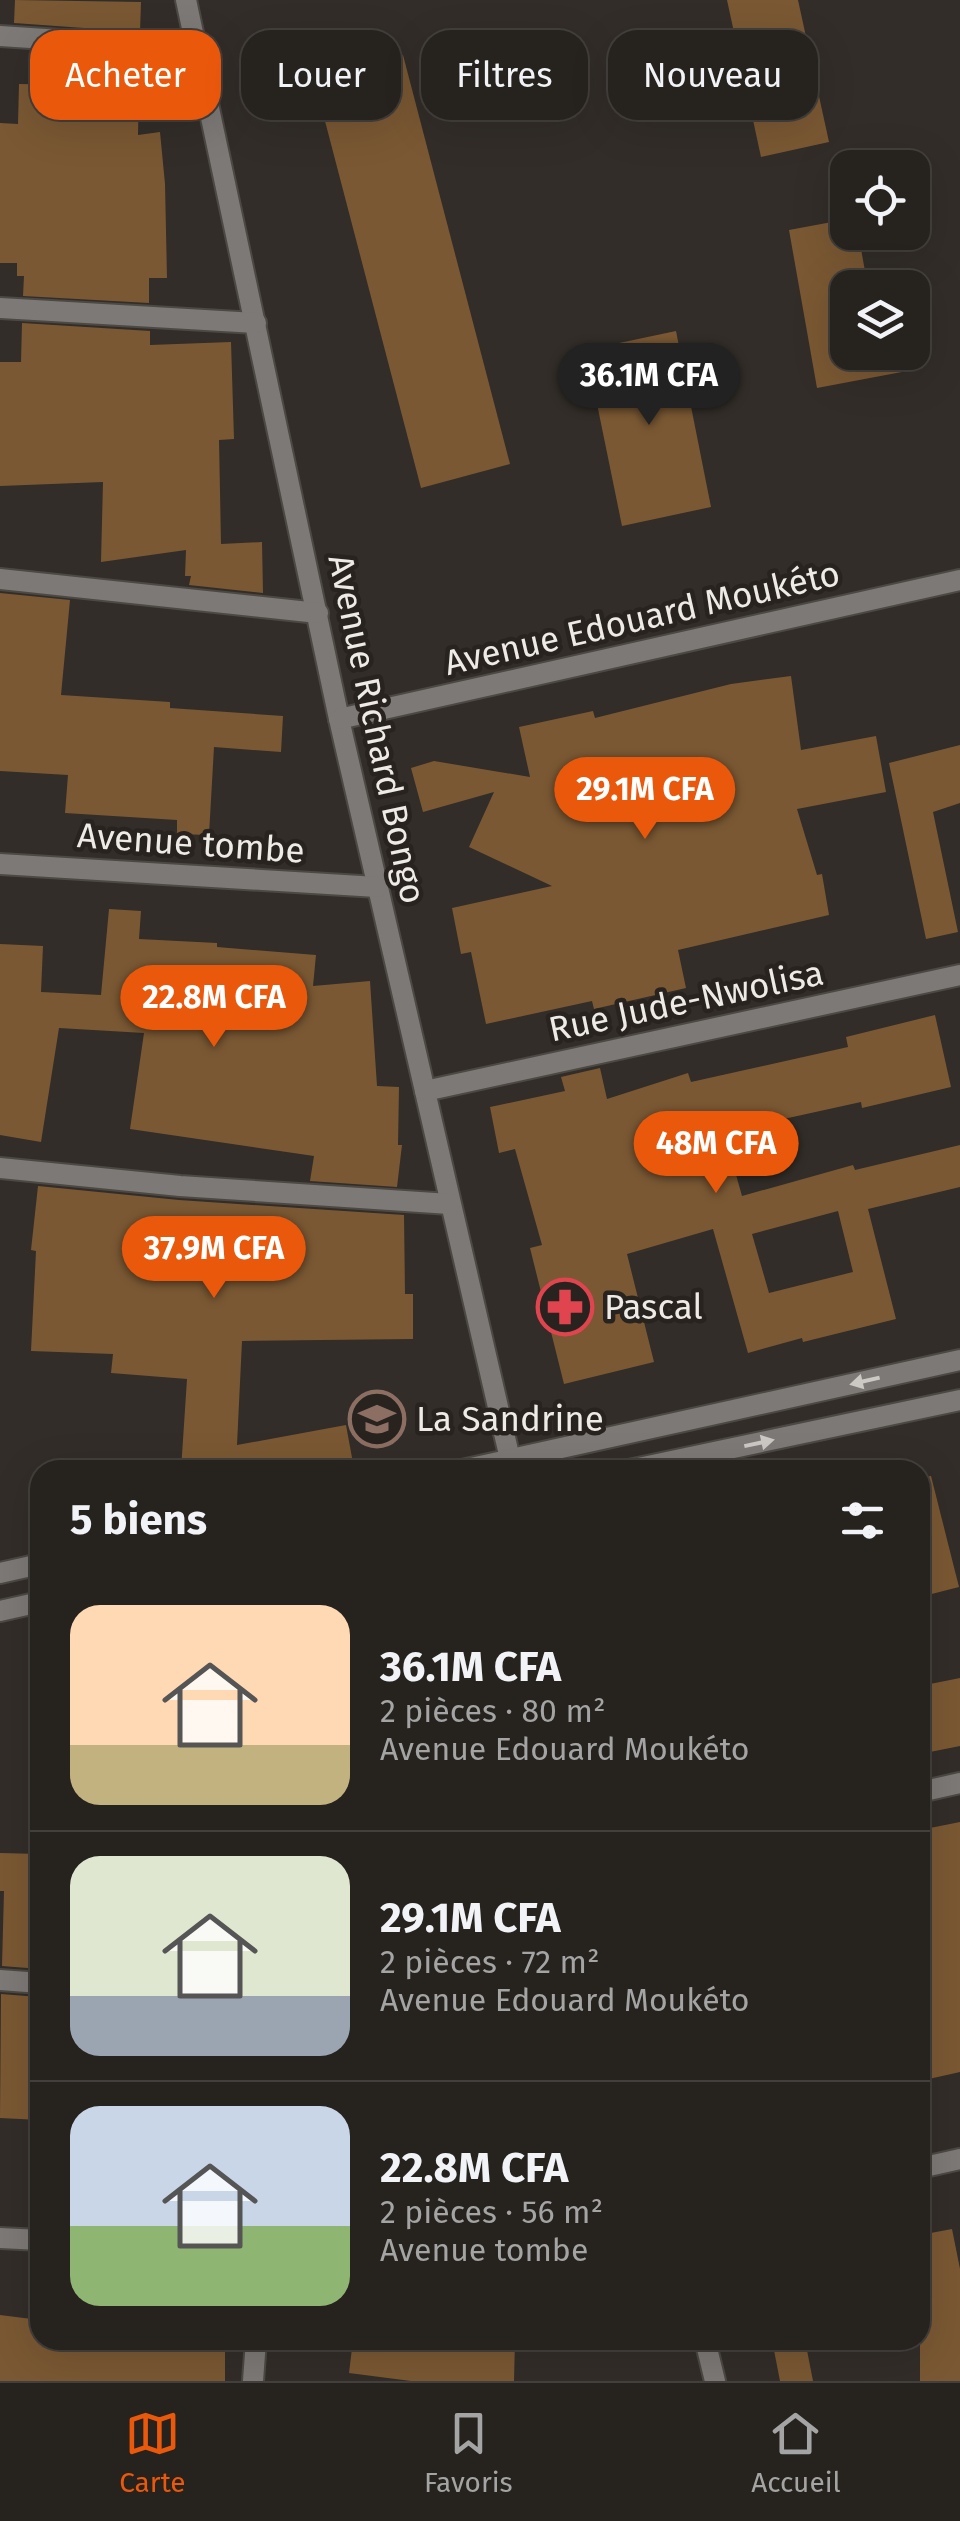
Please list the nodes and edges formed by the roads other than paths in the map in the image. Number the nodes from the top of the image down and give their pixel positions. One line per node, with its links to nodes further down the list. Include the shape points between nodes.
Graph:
1 (186, 0): 2 (street, Avenue Richard Bongo)
2 (192, 30)
3 (0, 36): 4 (street)
4 (30, 38)
5 (212, 120): 7 (street, Avenue Richard Bongo)
6 (0, 308): 7 (street)
7 (256, 323): 10 (street, Avenue Richard Bongo)
8 (0, 578): 10 (street)
9 (960, 580): 11 (street, Avenue Edouard Moukéto)
10 (318, 612): 11 (street, Avenue Richard Bongo)
11 (339, 719): 13 (street, Avenue Richard Bongo)
12 (0, 864): 13 (street, Avenue tombe)
13 (377, 887): 15 (street, Avenue Richard Bongo)
14 (960, 975): 15 (street, Rue Jude-Nwolisa)
15 (425, 1090): 17 (street, Avenue Richard Bongo)
16 (0, 1168): 17 (street)
17 (450, 1204): 20 (street, Avenue Richard Bongo)
18 (960, 1360): 21 (street, one-way to 21)
19 (960, 1400): 22 (street, one-way to 19)
20 (511, 1460)
21 (533, 1460)
22 (676, 1460)
23 (30, 1566): 24 (street)
24 (0, 1573)
25 (30, 1604): 26 (street)
26 (0, 1611)
27 (960, 1783): 28 (street)
28 (930, 1790)
29 (0, 1980): 30 (street)
30 (30, 1982)
31 (960, 2159): 32 (street)
32 (930, 2166)
33 (0, 2238): 34 (street)
34 (30, 2240)
35 (255, 2350): 37 (street)
36 (708, 2350): 38 (street)
37 (253, 2381)
38 (716, 2381)

